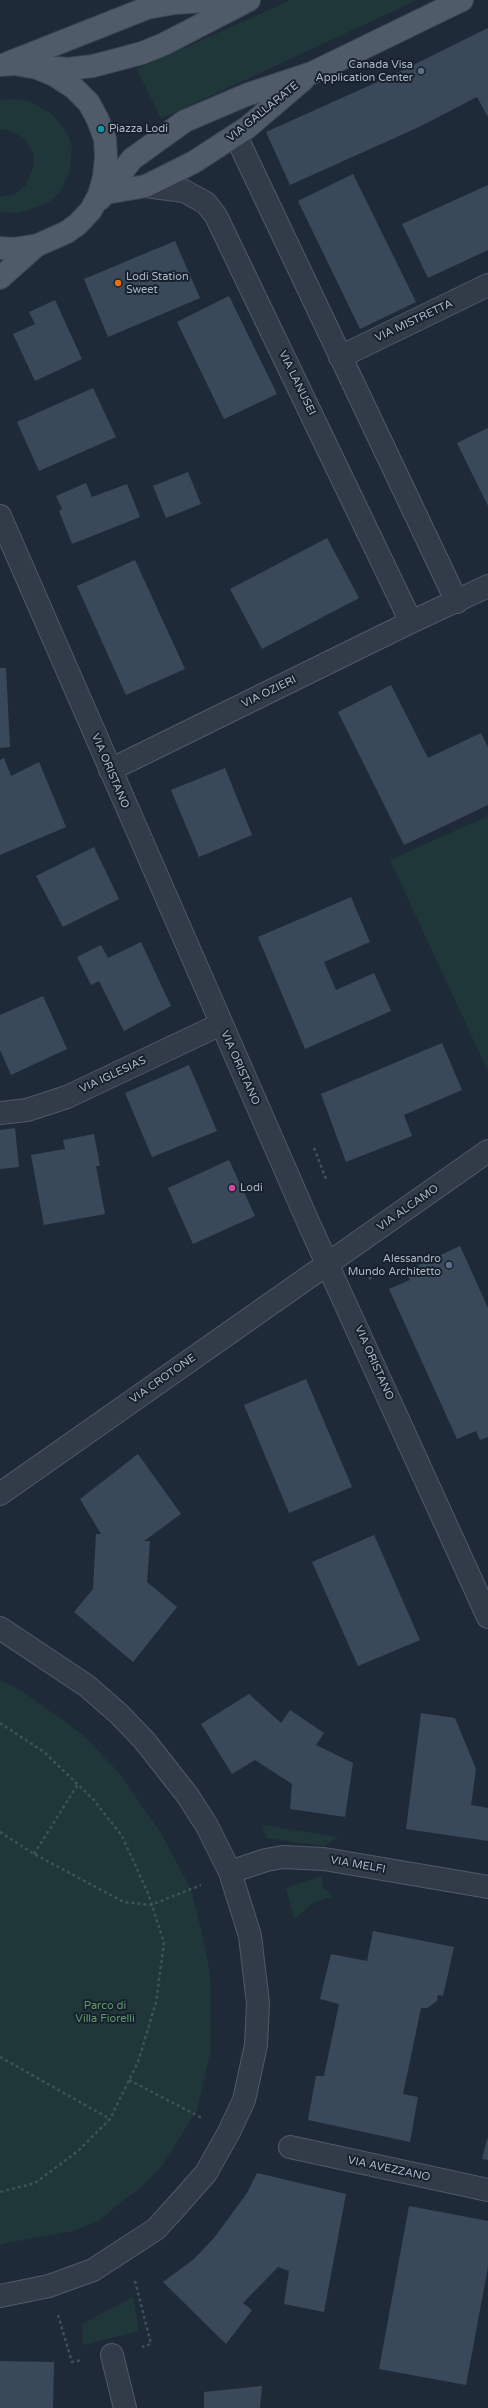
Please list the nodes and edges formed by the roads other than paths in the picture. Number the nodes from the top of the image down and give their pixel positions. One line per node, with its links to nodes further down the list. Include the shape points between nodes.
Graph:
1 (221, 0): 4 (main road, via 147,8)
2 (250, 0): 5 (main road, via 142,53 93,66 68,69)
3 (462, 0): 6 (main road, VIA GALLARATE)
4 (2, 65): 5 (main road)
5 (27, 66): 9 (main road, via 54,75 74,88 89,104 98,120 105,139 106,168)
6 (312, 73): 7 (main road, VIA GALLARATE); 9 (main road, VIA GALLARATE, via 197,115 162,136 132,159)
7 (236, 136): 8 (main road, VIA GALLARATE); 14 (street)
8 (146, 186): 9 (main road); 18 (street, VIA LANUSEI, via 184,191 206,203 216,216)
9 (101, 198): 10 (main road, via 78,224)
10 (38, 245): 11 (main road, via 14,249); 12 (main road)
11 (0, 248)
12 (0, 278)
13 (488, 285): 14 (street, VIA MISTRETTA)
14 (340, 357): 17 (street)
15 (0, 516): 19 (street, VIA ORISTANO)
16 (488, 586): 17 (street, VIA OZIERI)
17 (457, 602): 18 (street, VIA OZIERI)
18 (420, 618): 19 (street, VIA OZIERI)
19 (110, 770): 20 (street, VIA ORISTANO)
20 (221, 1024): 21 (street, VIA IGLESIAS, via 67,1096 27,1110); 23 (street, VIA ORISTANO)
21 (0, 1113)
22 (488, 1151): 23 (street, VIA ALCAMO)
23 (327, 1265): 24 (street, VIA CROTONE); 25 (street, VIA ORISTANO)
24 (0, 1494)
25 (488, 1617)
26 (0, 1628): 27 (street, via 87,1686 144,1740 188,1796)
27 (230, 1872): 28 (street, VIA MELFI, via 283,1857 324,1859); 31 (street, via 250,1936 258,2003 256,2046 244,2100 229,2132 206,2173 156,2228 93,2270 49,2286)
28 (488, 1887)
29 (290, 2147): 30 (street, VIA AVEZZANO)
30 (488, 2190)
31 (0, 2296)
32 (112, 2355): 33 (street)
33 (124, 2408)

